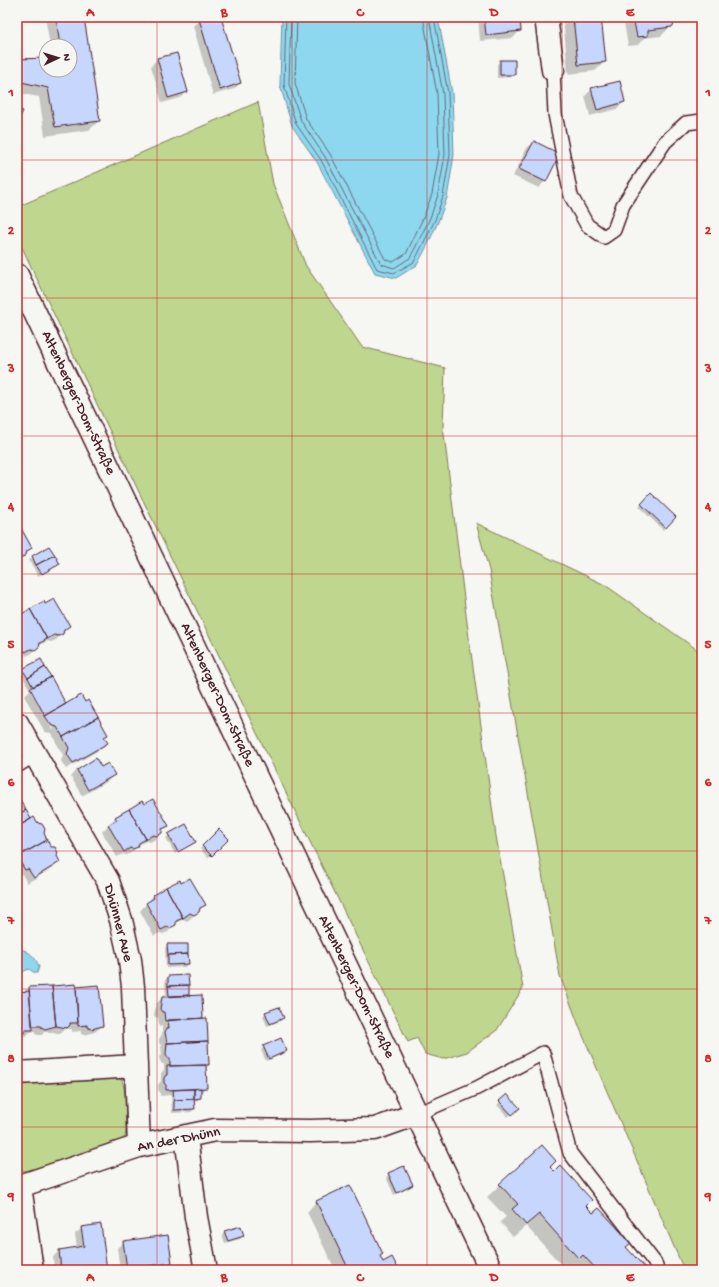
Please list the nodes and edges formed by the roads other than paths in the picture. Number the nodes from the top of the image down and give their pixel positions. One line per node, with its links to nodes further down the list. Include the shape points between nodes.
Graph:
1 (546, 17): 2 (street)
2 (553, 70): 3 (lane, via 555,114 571,196 587,225 604,237 614,230 623,205 666,142 686,123)
3 (702, 121)
4 (17, 275): 9 (street, Altenberger-Dom-Straße)
5 (17, 723): 6 (street, Dhünner Aue)
6 (26, 760): 7 (street, Dhünner Aue, via 108,881 130,960)
7 (136, 1066): 8 (street); 11 (street, Dhünner Aue)
8 (17, 1073)
9 (417, 1114): 10 (street, An der Dhünn, via 375,1128 302,1131 215,1130); 15 (street, Altenberger-Dom-Straße); 16 (lane, via 477,1088 543,1053 570,1153)
10 (186, 1136): 11 (street, An der Dhünn); 14 (street, via 196,1217)
11 (140, 1146): 12 (street, An der Dhünn)
12 (18, 1185): 13 (street)
13 (32, 1270)
14 (206, 1270)
15 (491, 1270)
16 (657, 1270)

